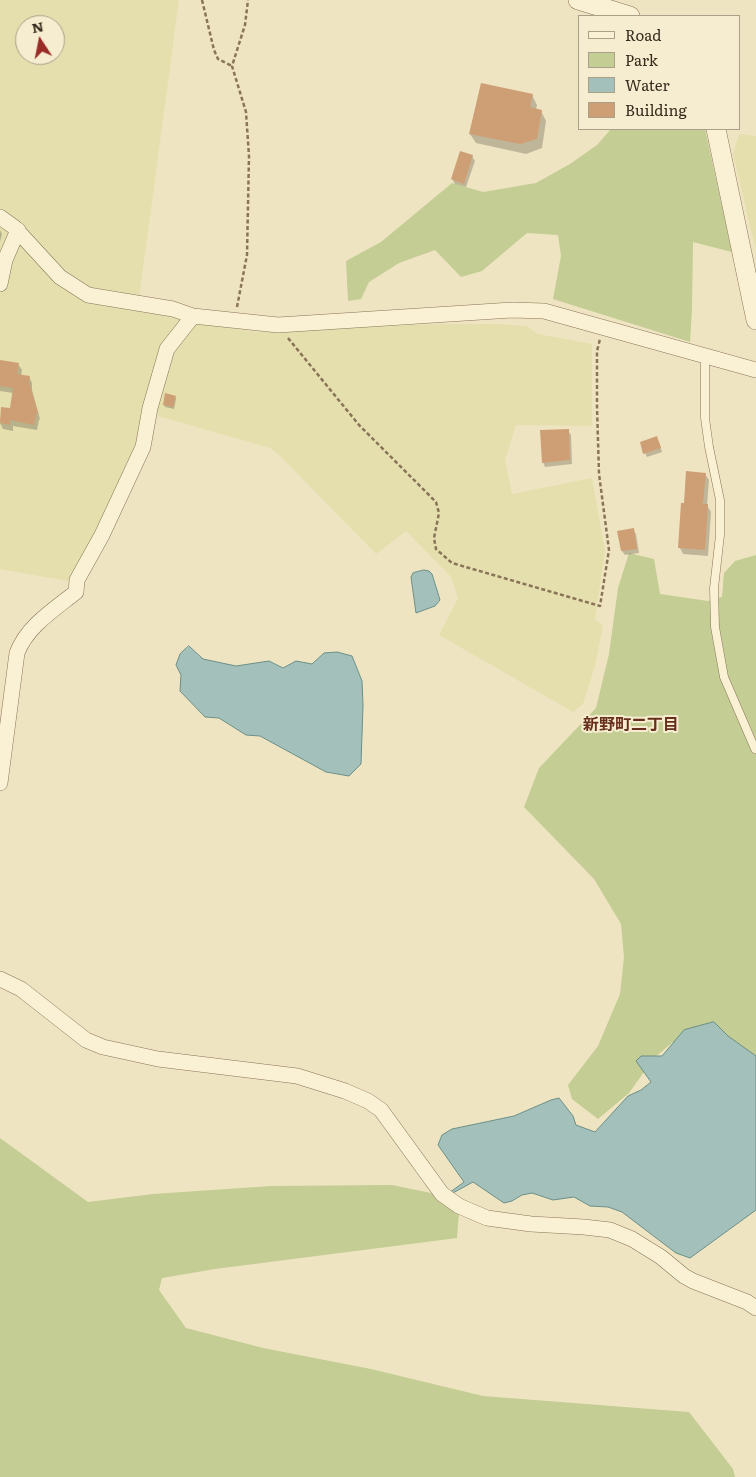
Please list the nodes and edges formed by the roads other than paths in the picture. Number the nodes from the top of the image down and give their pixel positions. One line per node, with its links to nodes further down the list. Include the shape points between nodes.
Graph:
1 (578, 0): 2 (street)
2 (627, 15)
3 (716, 130): 8 (street)
4 (0, 217): 5 (street)
5 (18, 230): 6 (street, via 5,260); 7 (street, via 60,277 88,295 173,309)
6 (0, 284)
7 (193, 316): 9 (street, via 278,325 512,310 544,311); 12 (street, via 167,349 143,447 77,580 76,592 34,626 17,653)
8 (756, 320)
9 (705, 356): 10 (street); 11 (lane, via 705,418 720,500 714,588 715,627 724,677)
10 (756, 370)
11 (755, 749)
12 (0, 783)
13 (0, 979): 14 (street, via 21,988 86,1040 103,1047 158,1059 297,1076 352,1094 381,1110 442,1194 459,1206 487,1218 610,1230 632,1239 693,1281)
14 (756, 1308)

